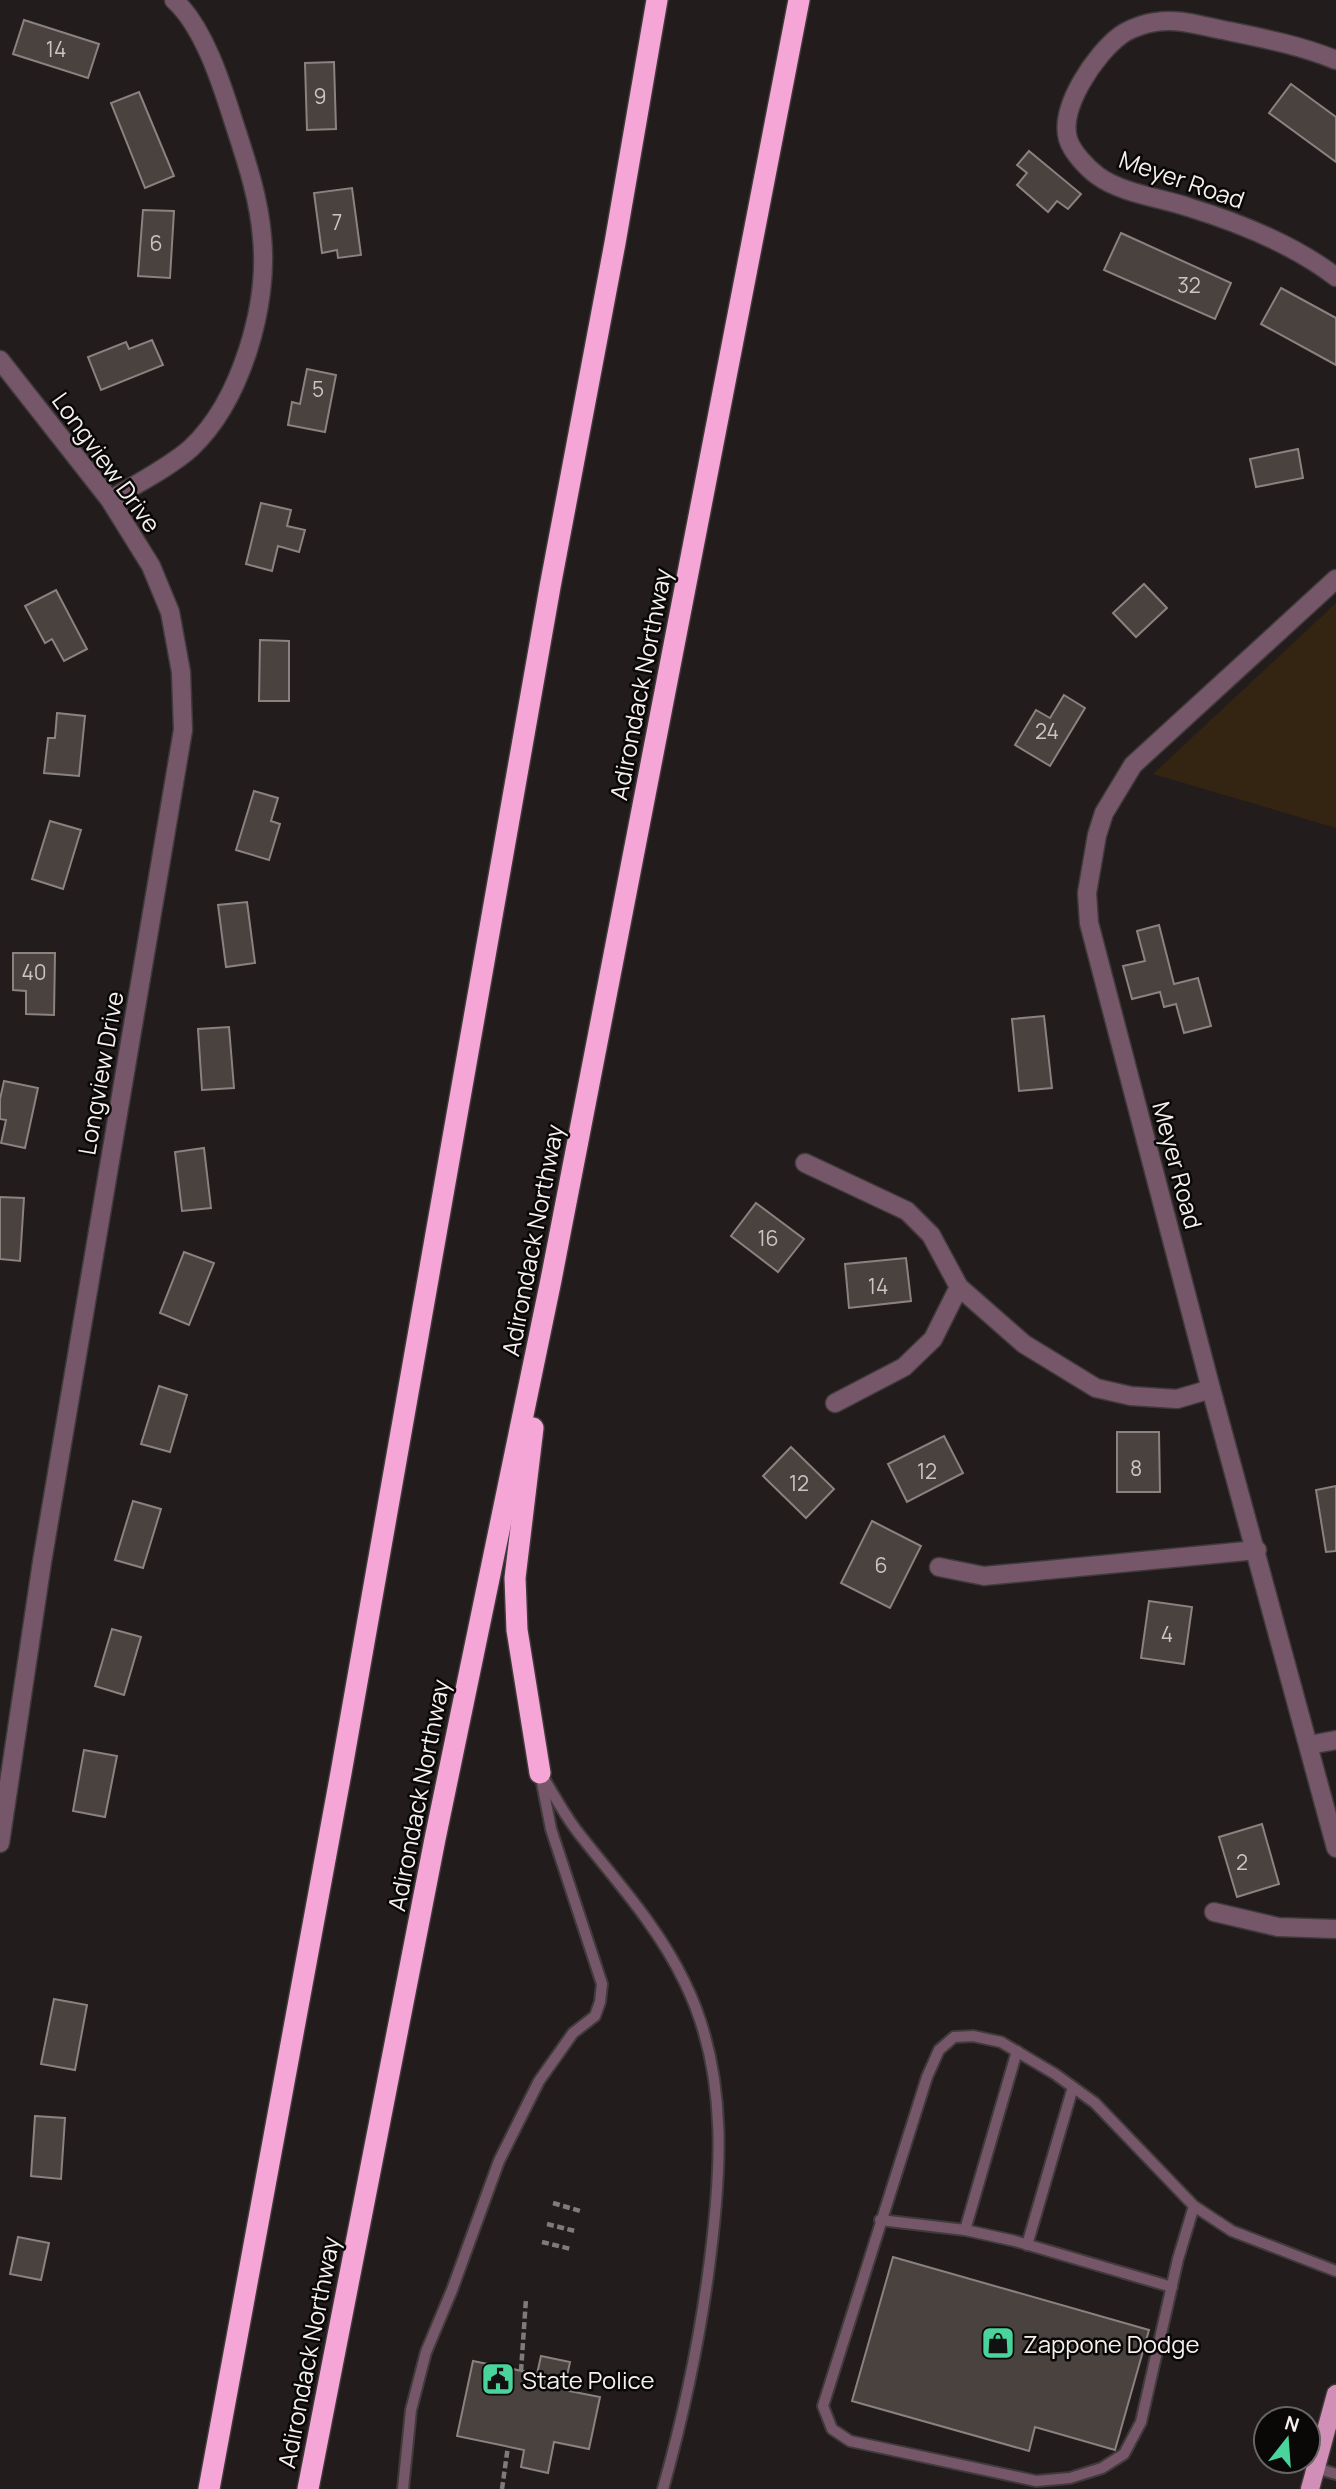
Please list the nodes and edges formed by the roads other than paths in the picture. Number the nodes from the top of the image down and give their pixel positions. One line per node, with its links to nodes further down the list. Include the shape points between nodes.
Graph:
1 (174, 0): 7 (street, via 187,12 219,76 237,133 256,197 262,282 250,342 234,385 206,432 188,450)
2 (657, 0): 33 (highway)
3 (799, 0): 10 (highway, Adirondack Northway)
4 (1336, 60): 5 (street, Meyer Road, via 1303,47 1175,20 1153,22 1122,34 1098,58 1078,86 1067,122 1069,140 1100,177 1247,227)
5 (1336, 277)
6 (0, 360): 7 (street, Longview Drive)
7 (110, 500): 19 (street, Longview Drive, via 151,566 170,611 181,672 184,730 42,1562)
8 (1336, 579): 12 (street, Meyer Road, via 1133,765 1104,813 1091,866 1089,923)
9 (805, 1163): 11 (street, via 907,1211 931,1235)
10 (551, 1280): 18 (highway, via 515,1578 517,1630); 34 (highway, Adirondack Northway, via 435,1839)
11 (959, 1287): 12 (street, via 1024,1344 1096,1388 1177,1399); 13 (street, via 933,1339 904,1367)
12 (1211, 1389): 14 (street, Meyer Road)
13 (835, 1403)
14 (1257, 1550): 15 (street, via 984,1577); 17 (street, Meyer Road)
15 (939, 1567)
16 (1336, 1740): 17 (street)
17 (1309, 1745): 20 (street, Meyer Road)
18 (540, 1773): 35 (lane, via 551,1829 602,1984 600,2002 594,2016 573,2033 539,2081 499,2161 426,2352 411,2410); 36 (lane, via 575,1828 655,1929 685,1982 706,2036 720,2150 717,2212 697,2349)
19 (0, 1843)
20 (1336, 1848)
21 (1214, 1912): 22 (street, via 1279,1927)
22 (1336, 1929)
23 (1017, 2051): 24 (lane); 26 (lane, via 973,2036 954,2037 939,2050); 27 (lane)
24 (1073, 2087): 25 (lane, via 1095,2103); 28 (lane)
25 (1194, 2206): 29 (lane, via 1232,2231); 30 (lane)
26 (880, 2220): 27 (lane); 30 (lane, via 823,2406 832,2429 850,2441 1036,2481 1070,2478 1102,2468 1124,2454 1141,2422)
27 (965, 2230): 28 (lane)
28 (1027, 2245): 30 (lane)
29 (1336, 2271)
30 (1172, 2287)
31 (1336, 2395): 32 (main road)
32 (1322, 2446)
33 (209, 2489)
34 (308, 2489)
35 (403, 2489)
36 (663, 2489)

